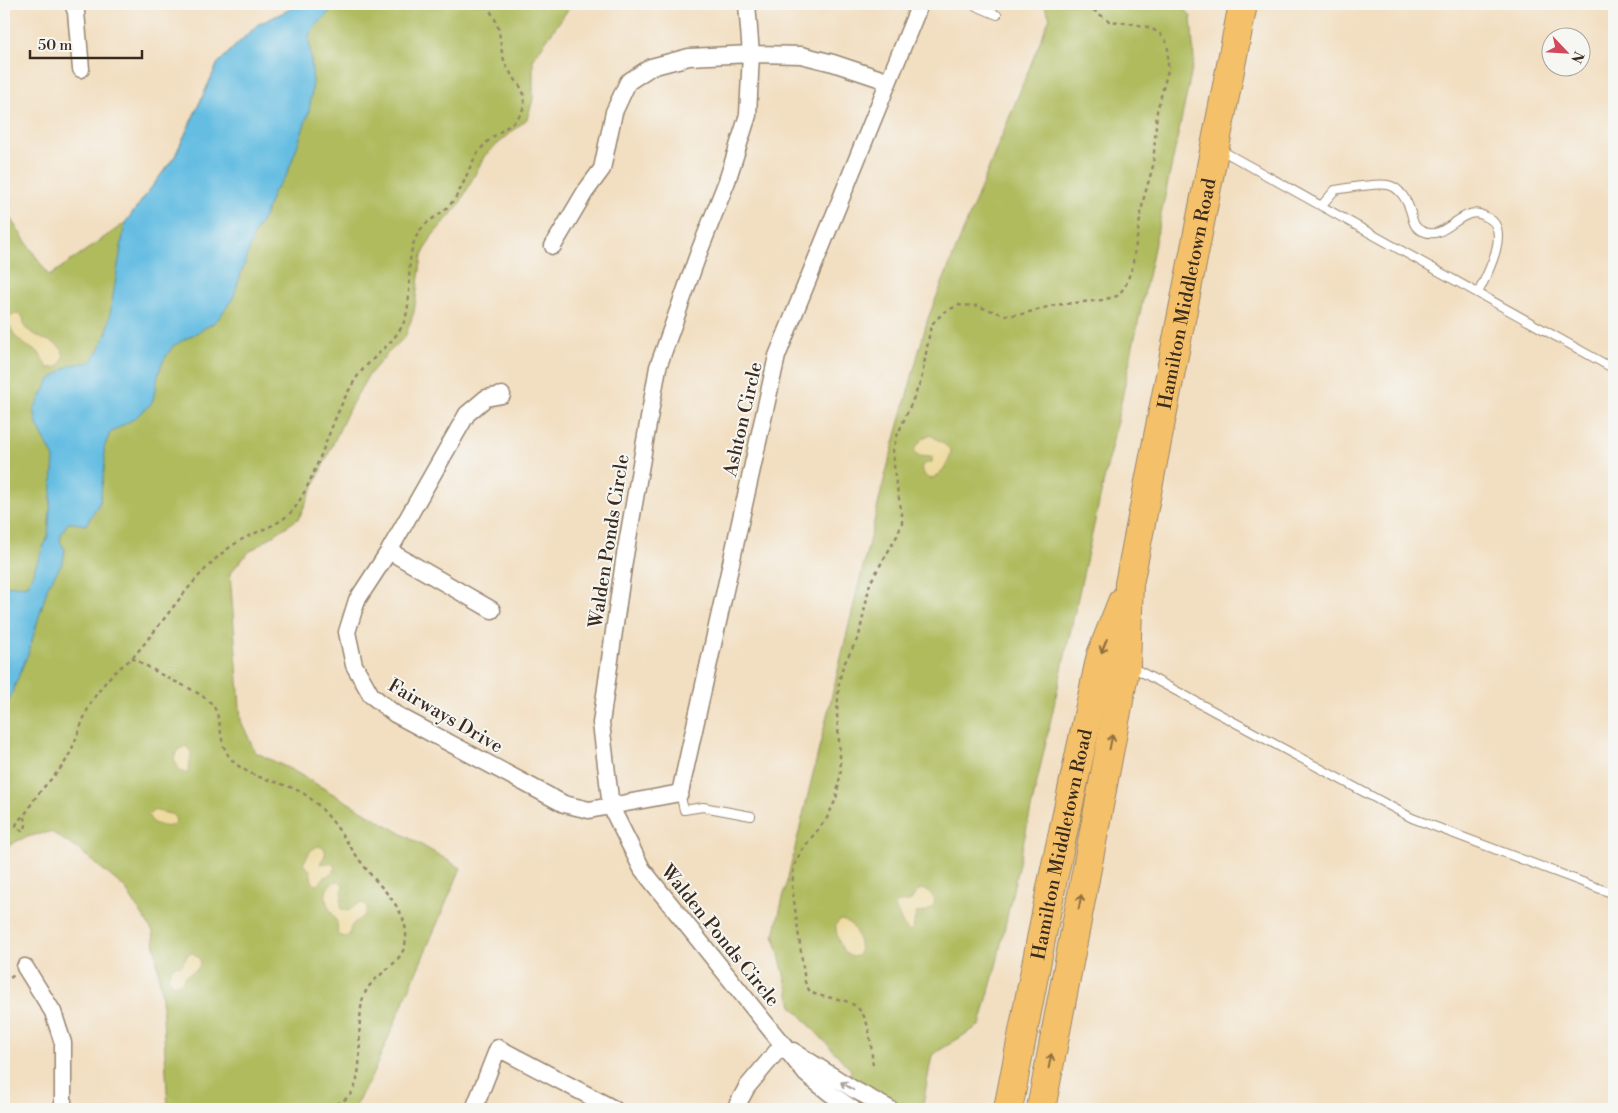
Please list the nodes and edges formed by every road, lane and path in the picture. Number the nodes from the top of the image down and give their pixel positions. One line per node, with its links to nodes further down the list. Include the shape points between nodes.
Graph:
1 (73, 4): 10 (street)
2 (484, 4): 21 (path, via 497,23 507,68 521,87 524,96 521,114 477,152 453,202 419,230 412,255 409,298 403,323 355,379 292,512 277,524 241,540 211,564)
3 (748, 4): 9 (street, Walden Ponds Circle)
4 (920, 4): 11 (street, Ashton Circle)
5 (971, 4): 8 (lane)
6 (1085, 4): 30 (path, via 1109,21 1151,28 1166,41 1168,49 1168,70 1157,112 1153,166 1143,201 1132,268 1125,287 1117,296 1054,305 1014,315 959,305 944,312 931,325 920,381 893,450 902,523 870,583 859,636 843,666 839,682 837,714 841,770 836,798 827,818 801,851 794,867 792,886 805,982 810,992 816,995 848,1002 859,1008 866,1021)
7 (1243, 4): 12 (highway, Hamilton Middletown Road)
8 (997, 15)
9 (751, 54): 11 (street, via 801,56); 14 (street, via 689,57 651,67 628,82 614,112 602,169); 24 (street, Walden Ponds Circle, via 748,115 728,181 658,367 624,560 601,724)
10 (81, 69)
11 (888, 81): 23 (street, Ashton Circle, via 777,356)
12 (1215, 147): 13 (lane); 19 (highway, Hamilton Middletown Road)
13 (1321, 206): 15 (lane); 15 (lane, via 1335,190 1388,185 1400,191 1414,225 1430,234 1440,232 1471,213 1492,220 1498,229 1497,245)
14 (553, 246)
15 (1478, 293): 16 (lane)
16 (1614, 369)
17 (502, 395): 18 (street, Fairways Drive, via 486,398 467,414)
18 (389, 551): 20 (street); 24 (street, Fairways Drive, via 357,600 347,632 354,665 371,695 395,714 564,804 589,810)
19 (1129, 584): 22 (highway, Hamilton Middletown Road); 38 (highway, Hamilton Middletown Road, one-way to 38, via 1101,655)
20 (492, 610)
21 (132, 658): 26 (path, via 96,694 66,760); 32 (path, via 203,697 215,708 225,752 249,773 281,783 313,802 336,827 402,916 406,936 404,949 398,959 370,985 362,1002 355,1085 342,1102)
22 (1126, 664): 27 (lane, via 1412,818); 39 (highway, Hamilton Middletown Road, one-way to 22)
23 (680, 793): 24 (street); 25 (lane, via 684,810 703,807)
24 (611, 807): 29 (street, Walden Ponds Circle, via 642,869)
25 (751, 816)
26 (24, 817): 26 (path, via 16,823 22,831 27,824)
27 (1614, 894)
28 (25, 967): 31 (street, via 53,1012 63,1043)
29 (783, 1044): 35 (street, via 747,1087); 36 (street, Walden Ponds Circle, via 806,1074); 37 (street, Walden Ponds Circle, one-way to 29)
30 (873, 1064)
31 (63, 1109)
32 (322, 1109)
33 (474, 1109): 34 (street, via 498,1048)
34 (614, 1109)
35 (735, 1109)
36 (853, 1109)
37 (890, 1109)
38 (1008, 1109)
39 (1041, 1109)

